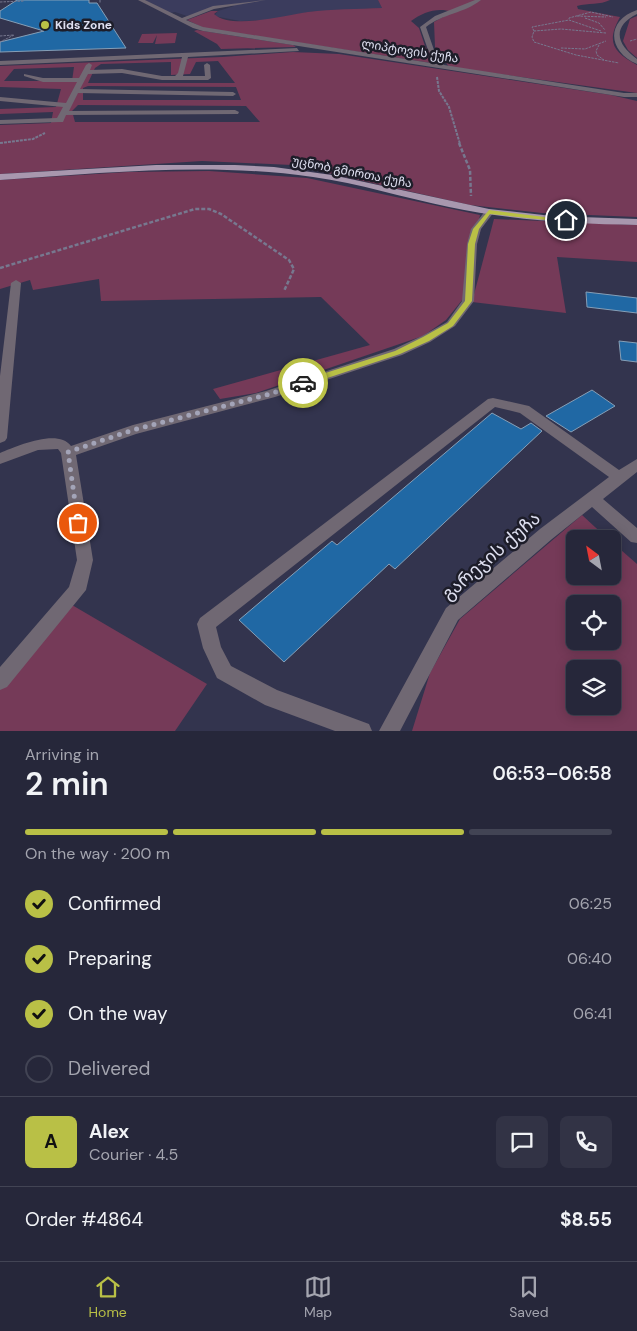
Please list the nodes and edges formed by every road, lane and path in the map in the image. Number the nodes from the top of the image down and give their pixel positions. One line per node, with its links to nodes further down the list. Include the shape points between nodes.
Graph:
1 (132, 0): 5 (street)
2 (263, 0): 11 (street, via 213,8)
3 (478, 0): 31 (street, via 444,12 424,27 431,50)
4 (24, 1): 6 (path)
5 (142, 1): 11 (street)
6 (0, 2)
7 (637, 12): 10 (street)
8 (577, 16): 9 (path); 9 (path, via 591,12); 12 (path); 14 (path, via 599,23)
9 (613, 17): 10 (path); 10 (path)
10 (624, 19): 16 (street)
11 (182, 20): 20 (street, via 203,29)
12 (569, 20): 13 (path, via 532,27); 14 (path)
13 (534, 31): 14 (path); 18 (path, via 534,42)
14 (606, 33)
15 (0, 36): 17 (path, via 14,35)
16 (617, 40): 19 (path, via 608,40); 27 (street, via 617,44)
17 (0, 42)
18 (543, 45): 19 (path, via 585,49); 26 (path)
19 (600, 45): 26 (path, via 596,52)
20 (295, 47): 21 (street); 31 (street, ლიპტოვის ქუჩა)
21 (209, 53): 22 (street, via 200,48); 23 (street)
22 (124, 54): 23 (street); 24 (street); 25 (street)
23 (185, 55): 35 (street, via 182,74)
24 (0, 56)
25 (93, 59): 28 (street); 32 (street)
26 (605, 61): 29 (path)
27 (637, 62)
28 (0, 63)
29 (619, 63)
30 (207, 65): 35 (street, via 208,78)
31 (442, 67): 39 (street, ლიპტოვის ქუჩა)
32 (85, 72): 35 (street, via 122,71); 36 (street)
33 (26, 74): 36 (street, via 43,80)
34 (437, 76): 47 (path, via 438,92 449,107 470,170 471,195)
35 (176, 78)
36 (81, 80): 37 (street)
37 (75, 91): 38 (street); 41 (street)
38 (233, 94)
39 (637, 96)
40 (0, 99): 41 (street)
41 (68, 105): 43 (street)
42 (235, 112): 43 (street)
43 (62, 116): 44 (street); 45 (path, via 33,139)
44 (0, 122)
45 (0, 142)
46 (0, 177): 47 (main road, უცნობ გმირთა ქუჩა, via 163,168 264,169 314,174)
47 (466, 208): 48 (main road, უცნობ გმირთა ქუჩა)
48 (489, 212): 49 (main road, უცნობ გმირთა ქუჩა, via 566,220); 54 (street, via 476,229 472,244 468,301 450,324 426,339 398,352 270,394 133,430)
49 (637, 222)
50 (0, 268): 52 (path, via 195,210 209,209 289,260 294,269)
51 (16, 283): 53 (street)
52 (284, 291)
53 (0, 438)
54 (68, 452): 55 (street, via 62,444 51,442); 60 (street, via 85,560 77,590)
55 (0, 458)
56 (637, 464): 57 (street, გარეჯის ქუჩა)
57 (620, 477): 58 (street, გარეჯის ქუჩა); 61 (street, via 524,409 493,402 206,624 212,648 224,672 272,698)
58 (592, 498): 59 (street); 62 (street, გარეჯის ქუჩა, via 452,614)
59 (637, 537)
60 (0, 681)
61 (362, 731)
62 (389, 731)

